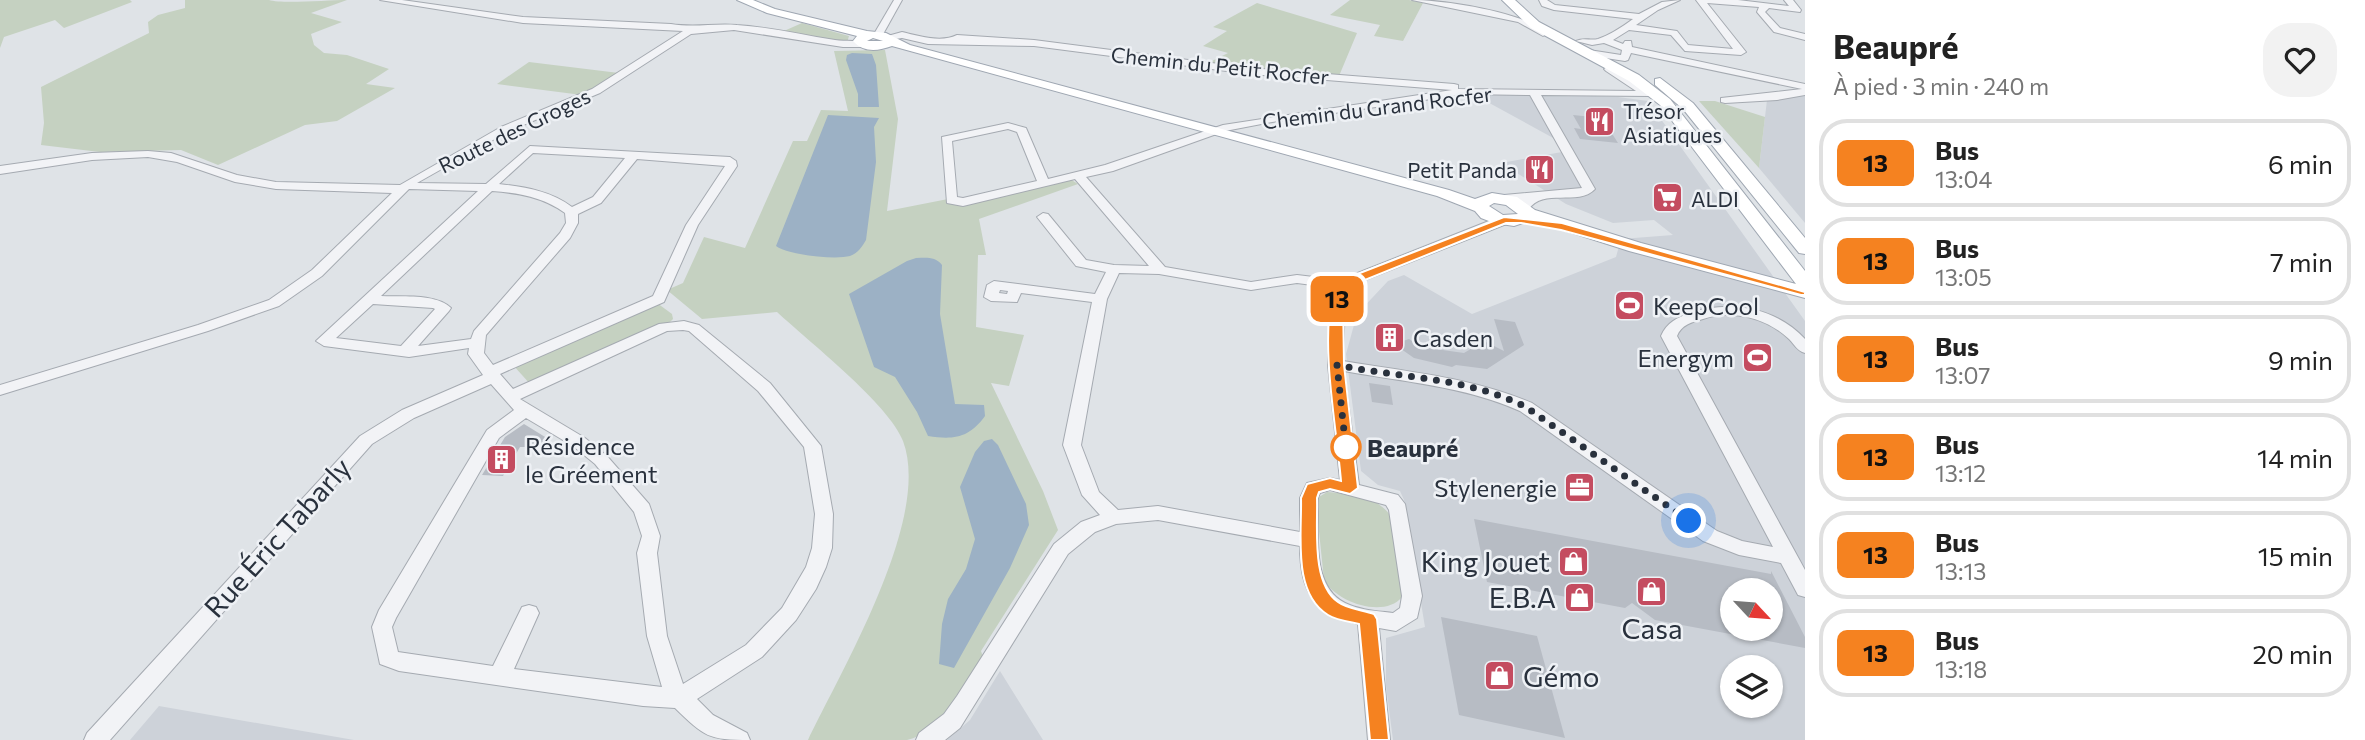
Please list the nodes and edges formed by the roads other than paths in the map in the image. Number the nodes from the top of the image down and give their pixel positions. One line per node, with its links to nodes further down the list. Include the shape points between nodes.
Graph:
1 (384, 0): 15 (street, via 523,20)
2 (743, 0): 19 (main road)
3 (898, 0): 19 (street)
4 (1416, 0): 20 (street, via 1521,20)
5 (1508, 0): 20 (main road, via 1535,25)
6 (1525, 0): 20 (main road, via 1542,18)
7 (1543, 0): 13 (street, via 1554,7)
8 (1676, 0): 13 (street)
9 (1702, 0): 11 (street); 21 (street, via 1741,52)
10 (1792, 3): 11 (street); 12 (street)
11 (1760, 6): 17 (street)
12 (1805, 14)
13 (1639, 18): 14 (street)
14 (1629, 27): 20 (street); 21 (street, via 1674,33); 22 (street)
15 (692, 30): 19 (street, via 735,29 837,46); 35 (street, Route des Groges, via 596,91 505,130)
16 (1760, 31): 17 (street)
17 (1783, 33): 18 (street)
18 (1804, 36)
19 (876, 39): 25 (street, Chemin du Petit Rocfer, via 902,34 928,41 1023,42 1250,71 1424,83); 30 (main road)
20 (1593, 45): 22 (main road); 22 (street); 27 (street, via 1645,94); 29 (main road)
21 (1685, 48): 23 (street)
22 (1624, 49): 23 (street); 44 (main road, via 1688,106)
23 (1692, 62): 24 (street)
24 (1805, 90): 28 (street)
25 (1466, 91): 26 (street, Chemin du Grand Rocfer); 30 (street, Chemin du Grand Rocfer)
26 (1534, 91): 27 (street, Chemin du Grand Rocfer); 37 (street, via 1589,189)
27 (1621, 95): 29 (street, Chemin du Grand Rocfer)
28 (1725, 100)
29 (1665, 102): 45 (main road)
30 (1217, 130): 33 (street, Chemin du Grand Rocfer); 39 (main road)
31 (635, 154): 36 (street, via 530,149); 40 (street, via 597,200); 62 (street, Rue Éric Tabarly, via 731,163 692,225 659,299)
32 (0, 170): 35 (street, via 103,155 149,154 171,156 257,182)
33 (1078, 175): 34 (street, Chemin du Grand Rocfer); 47 (street)
34 (1043, 182): 34 (street, Chemin du Grand Rocfer, via 963,202 951,200 946,139 1017,127)
35 (407, 188): 36 (street); 63 (street, Route des Groges, via 317,273 274,303)
36 (487, 189): 40 (street, via 541,195); 56 (street)
37 (1541, 195): 38 (street); 41 (street, via 1528,200)
38 (1504, 199): 39 (main road); 41 (main road)
39 (1483, 207): 41 (main road); 43 (street, via 1487,219)
40 (571, 212): 58 (street, via 572,223 565,235 485,325)
41 (1519, 215): 43 (street); 48 (main road)
42 (1043, 217): 46 (street, via 1076,260)
43 (1476, 233): 49 (street)
44 (1805, 249)
45 (1799, 266): 48 (main road, via 1777,279); 51 (main road)
46 (1114, 269): 47 (street); 57 (street)
47 (1160, 270): 50 (street, via 1251,286 1297,279)
48 (1745, 278): 53 (main road); 55 (main road)
49 (1351, 281): 50 (street, via 1332,278); 54 (street, via 1358,293)
50 (1325, 283): 54 (street)
51 (1805, 283)
52 (1016, 288): 57 (street)
53 (1805, 292)
54 (1338, 294): 61 (street)
55 (1805, 298)
56 (369, 299): 60 (street, via 444,308); 60 (street, via 324,341)
57 (1100, 299): 66 (street, via 1072,445 1091,495)
58 (475, 343): 60 (street); 62 (street, via 476,354)
59 (1805, 348): 68 (street, via 1791,332 1772,321 1720,309 1676,324 1669,336)
60 (405, 351)
61 (1337, 365): 65 (street); 68 (street, via 1460,384 1505,397 1710,536 1739,548)
62 (491, 375): 64 (street); 74 (street, Rue Éric Tabarly, via 408,414 366,440)
63 (0, 390)
64 (517, 404): 72 (street, via 493,434 382,627 388,658); 73 (street, via 601,460 642,509 651,536 647,554 657,636 665,669); 73 (street, via 664,327 684,325 694,328 764,387 812,446 824,514 822,548 809,583 789,614 754,651)
65 (1350, 488): 67 (street, via 1330,484 1313,488 1309,498); 71 (street, via 1392,500 1398,509 1412,596 1410,612 1396,622)
66 (1114, 517): 67 (street, via 1157,513); 76 (street, via 1088,527 1061,549 965,703 952,721)
67 (1311, 541): 71 (street, via 1318,596 1334,610)
68 (1787, 557): 69 (street)
69 (1805, 589)
70 (528, 613): 72 (street)
71 (1368, 619): 77 (street)
72 (499, 676): 73 (street)
73 (680, 698): 75 (street, via 705,722)
74 (95, 740)
75 (739, 740)
76 (927, 740)
77 (1380, 740)

